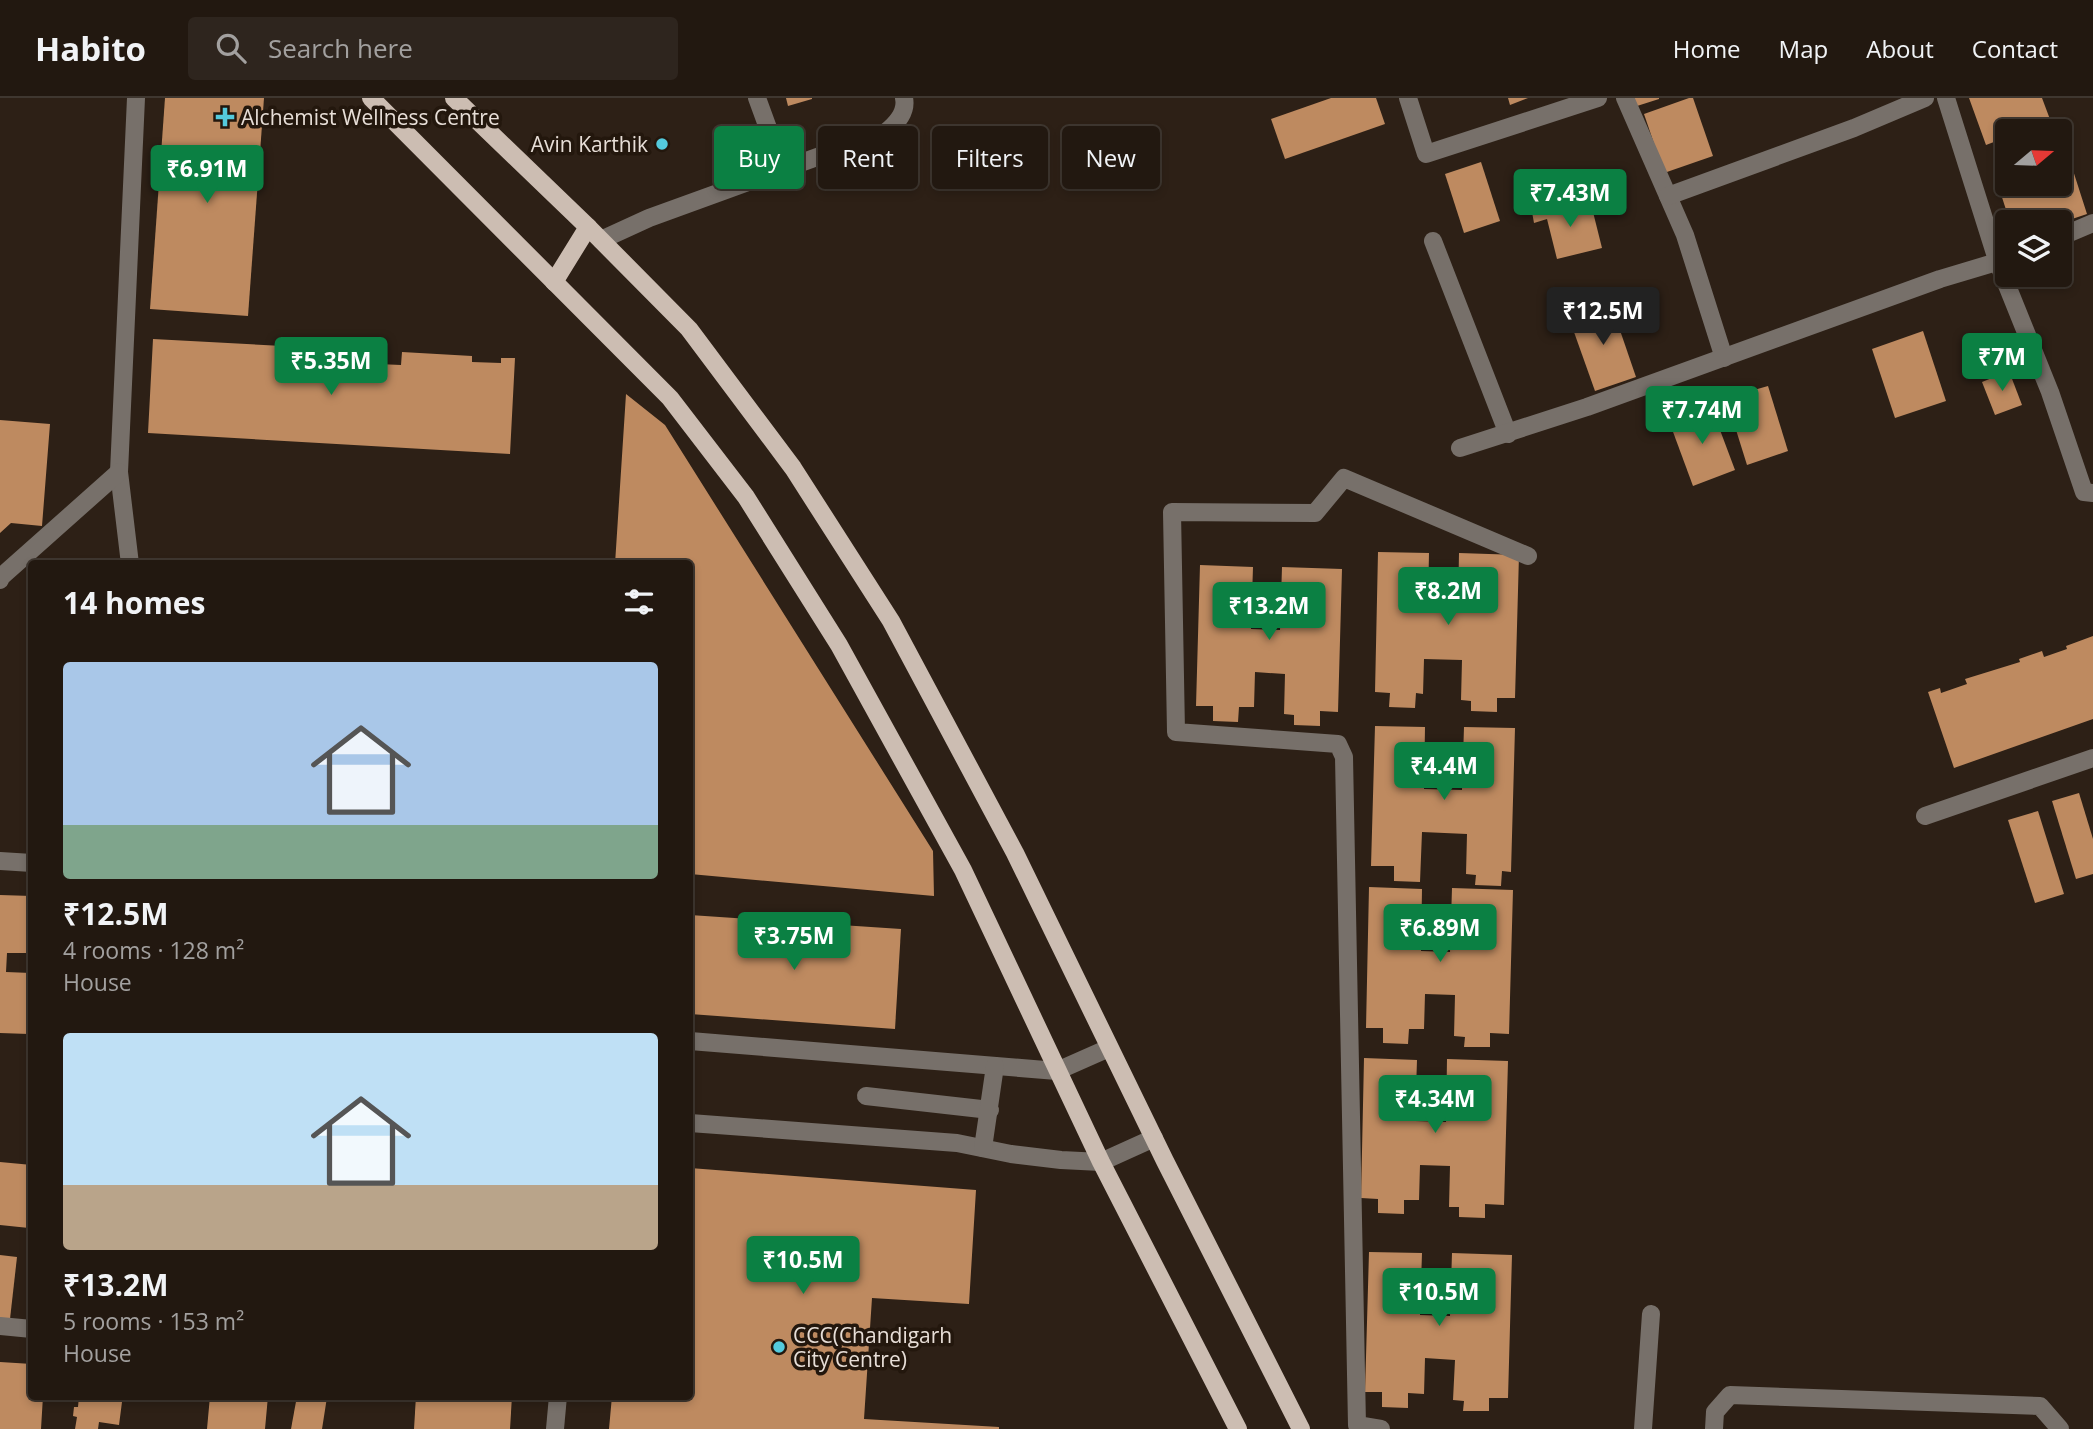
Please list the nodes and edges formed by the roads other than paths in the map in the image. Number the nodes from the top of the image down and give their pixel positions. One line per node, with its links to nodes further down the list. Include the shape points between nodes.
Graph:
1 (136, 98): 26 (street)
2 (371, 98): 21 (main road)
3 (454, 98): 17 (main road)
4 (757, 98): 11 (street)
5 (904, 98): 12 (street, via 900,117 886,132)
6 (1408, 98): 7 (street, via 1426,154)
7 (1598, 98)
8 (1625, 98): 14 (street)
9 (1925, 98): 14 (street)
10 (1946, 98): 18 (street)
11 (767, 126)
12 (804, 161)
13 (728, 189): 17 (street)
14 (1668, 196): 23 (street)
15 (2093, 223): 16 (street)
16 (2072, 232)
17 (594, 233): 21 (main road); 36 (main road, via 689,329 793,467 891,621 1015,853)
18 (1995, 238)
19 (1433, 241): 24 (street)
20 (1995, 263): 23 (street)
21 (554, 282): 38 (main road, via 670,398 746,497 838,645 963,870)
22 (2012, 287): 27 (street, via 2084,492)
23 (1724, 358): 24 (street)
24 (1508, 434): 25 (street)
25 (1460, 447)
26 (119, 472): 29 (street); 30 (street)
27 (2093, 494)
28 (1528, 556): 52 (street, via 1344,478 1315,513 1172,512 1176,732 1338,744 1344,757 1357,1426)
29 (130, 560)
30 (0, 580)
31 (2093, 758): 32 (street)
32 (1925, 816)
33 (0, 861): 34 (street)
34 (28, 863)
35 (693, 1041): 37 (street)
36 (1110, 1048): 38 (street); 42 (main road)
37 (996, 1066): 38 (street); 40 (street)
38 (1057, 1071): 44 (main road)
39 (866, 1096): 40 (street)
40 (990, 1110): 43 (street)
41 (693, 1123): 43 (street)
42 (1154, 1138): 44 (street); 51 (main road)
43 (983, 1148): 44 (street)
44 (1101, 1162): 50 (main road)
45 (1651, 1314): 53 (street)
46 (0, 1326): 47 (street)
47 (28, 1329)
48 (558, 1400): 49 (street)
49 (555, 1429)
50 (1238, 1429)
51 (1301, 1429)
52 (1381, 1429)
53 (1643, 1429)
54 (1714, 1429): 55 (street, via 1715,1412 1730,1395 2040,1406)
55 (2060, 1429)

